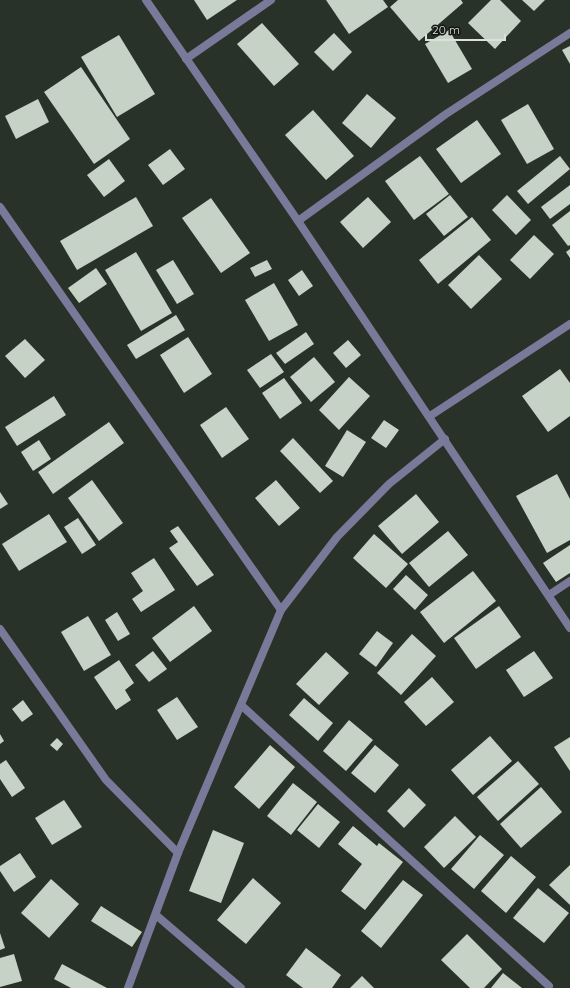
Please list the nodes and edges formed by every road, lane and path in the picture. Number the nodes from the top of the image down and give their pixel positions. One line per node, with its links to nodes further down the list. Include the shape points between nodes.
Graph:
1 (146, 0): 4 (street)
2 (271, 0): 4 (street)
3 (570, 33): 6 (street, via 446,114)
4 (186, 59): 6 (street)
5 (0, 207): 12 (street)
6 (298, 221): 8 (street)
7 (570, 324): 8 (street)
8 (430, 416): 9 (street)
9 (445, 440): 11 (street); 12 (street, via 389,484 338,537)
10 (570, 580): 11 (street)
11 (549, 595): 13 (street)
12 (281, 610): 15 (street)
13 (570, 628)
14 (0, 631): 16 (street, via 106,780)
15 (241, 705): 16 (street); 18 (street)
16 (178, 853): 17 (street)
17 (156, 915): 19 (street); 20 (street)
18 (549, 986)
19 (128, 988)
20 (240, 988)

